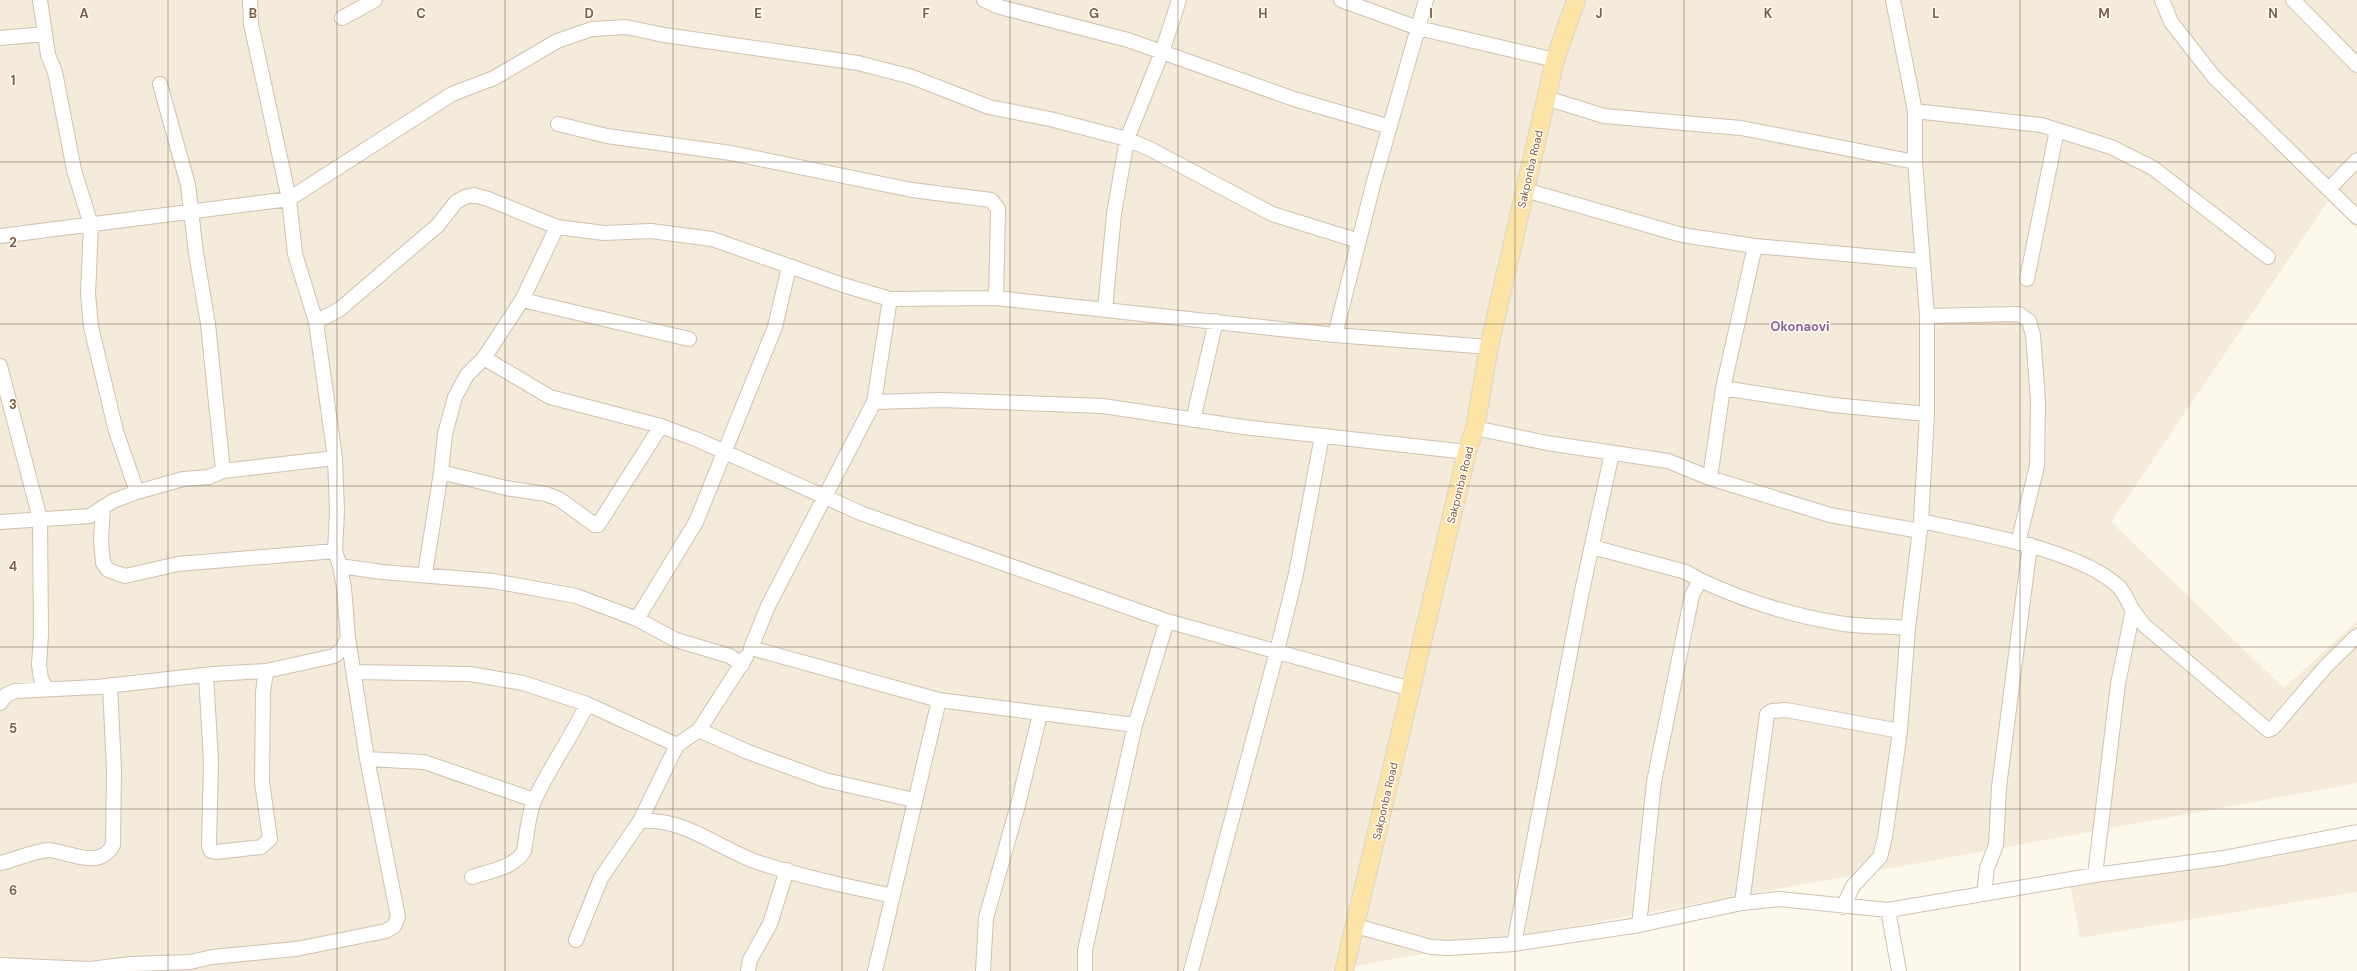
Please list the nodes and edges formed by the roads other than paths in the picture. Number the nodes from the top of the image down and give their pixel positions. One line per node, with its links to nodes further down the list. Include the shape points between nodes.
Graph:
1 (40, 0): 14 (street)
2 (250, 0): 30 (street, via 251,24)
3 (375, 0): 12 (street)
4 (984, 0): 16 (street, via 1000,7 1128,40)
5 (1179, 0): 16 (street)
6 (1341, 0): 13 (street)
7 (1426, 0): 13 (street)
8 (1576, 0): 17 (main road, Sakponba Road)
9 (1893, 0): 21 (street)
10 (2162, 0): 28 (street, via 2171,22 2214,77)
11 (2293, 0): 18 (street)
12 (342, 18)
13 (1418, 28): 17 (street); 23 (street)
14 (45, 34): 15 (street); 33 (street, via 74,170)
15 (0, 38)
16 (1162, 52): 23 (street, via 1294,99); 25 (street)
17 (1555, 60): 20 (main road, Sakponba Road)
18 (2357, 64)
19 (160, 84): 31 (street, via 188,185)
20 (1546, 98): 27 (street, via 1604,116 1741,128); 29 (main road, Sakponba Road)
21 (1914, 111): 24 (street, via 1996,119); 27 (street)
22 (558, 124): 42 (street, via 607,136 731,153 912,190 992,200 998,209)
23 (1390, 127): 36 (street)
24 (2057, 130): 38 (street, via 2111,147 2153,168); 41 (street)
25 (1127, 139): 30 (street, via 989,106 912,77 858,63 664,35 626,27 592,29 557,41 494,78 452,94); 36 (street, via 1272,214); 45 (street, via 1114,214)
26 (2357, 160): 28 (street)
27 (1915, 162): 39 (street)
28 (2329, 189): 32 (street)
29 (1525, 190): 37 (street, via 1682,235); 51 (main road, Sakponba Road)
30 (289, 199): 31 (street); 48 (street, via 295,254)
31 (191, 212): 33 (street); 65 (street, via 208,324)
32 (2357, 217)
33 (90, 225): 35 (street); 68 (street, via 88,294 91,326 116,431)
34 (557, 227): 40 (street, via 604,233 651,231 712,239); 44 (street); 48 (street, via 488,199 474,195 465,197 456,202 438,226 340,309)
35 (0, 236)
36 (1359, 241): 49 (street)
37 (1755, 246): 39 (street); 54 (street)
38 (2268, 257)
39 (1921, 261): 46 (street)
40 (789, 267): 43 (street); 61 (street, via 774,327)
41 (2027, 279)
42 (996, 298): 43 (street); 45 (street)
43 (890, 299): 55 (street)
44 (522, 300): 50 (street); 52 (street)
45 (1105, 309): 47 (street)
46 (1927, 316): 56 (street); 74 (street, via 2019,314 2029,321 2033,335 2038,401 2037,466)
47 (1216, 321): 49 (street); 57 (street)
48 (316, 322): 64 (street)
49 (1335, 335): 51 (street)
50 (689, 339)
51 (1489, 346): 59 (main road, Sakponba Road)
52 (484, 358): 58 (street, via 550,398); 66 (street, via 467,375 455,397 445,434)
53 (0, 366): 71 (street)
54 (1723, 388): 56 (street, via 1832,405); 67 (street)
55 (874, 402): 57 (street, via 941,400 1103,406); 69 (street)
56 (1926, 414): 73 (street)
57 (1193, 420): 60 (street)
58 (661, 426): 61 (street); 66 (street, via 598,525 559,499 546,494 506,488)
59 (1475, 428): 62 (main road, Sakponba Road); 63 (street, via 1547,443)
60 (1322, 436): 62 (street); 89 (street, via 1296,574)
61 (725, 452): 69 (street); 83 (street, via 696,522)
62 (1467, 452): 96 (main road, Sakponba Road)
63 (1612, 452): 67 (street, via 1668,461); 75 (street)
64 (335, 458): 65 (street); 76 (street)
65 (223, 471): 68 (street, via 209,477 183,479)
66 (441, 472): 79 (street)
67 (1710, 478): 73 (street, via 1830,514)
68 (137, 492): 70 (street)
69 (824, 497): 84 (street, via 863,514); 88 (street, via 768,606)
70 (102, 507): 71 (street, via 90,516); 76 (street, via 103,563 108,570 125,576 178,564)
71 (40, 519): 72 (street); 95 (street, via 39,665 41,679)
72 (0, 522)
73 (1921, 526): 74 (street); 85 (street)
74 (2024, 544): 82 (street, via 2078,563 2108,578 2120,588); 114 (street, via 1999,787 1996,845 1987,868)
75 (1592, 547): 80 (street, via 1686,572); 122 (street)
76 (335, 551): 77 (street)
77 (340, 566): 78 (street); 81 (street)
78 (364, 570): 79 (street); 81 (street)
79 (424, 574): 83 (street, via 493,580 576,596)
80 (1700, 580): 85 (street, via 1752,601 1806,616 1839,623); 119 (street, via 1692,594 1654,782)
81 (344, 588): 87 (street)
82 (2133, 610): 86 (street, via 2144,625 2268,730 2273,728 2322,670); 112 (street, via 2118,684)
83 (637, 619): 90 (street, via 676,640 730,656)
84 (1167, 620): 89 (street); 101 (street)
85 (1908, 628): 103 (street)
86 (2357, 636)
87 (348, 638): 91 (street, via 342,649 334,656); 92 (street)
88 (751, 648): 90 (street); 97 (street)
89 (1277, 651): 96 (street); 128 (street)
90 (742, 665): 102 (street)
91 (266, 671): 93 (street); 93 (street, via 263,692 262,782 270,839 262,847 216,852 211,851 209,846 211,761)
92 (354, 672): 99 (street, via 470,674 523,684); 105 (street)
93 (206, 675): 94 (street)
94 (110, 685): 95 (street); 110 (street, via 114,770 113,845 109,852 101,857 89,859 47,850 36,851 26,857)
95 (46, 688): 98 (street, via 15,691 6,695)
96 (1411, 689): 120 (main road, Sakponba Road)
97 (939, 700): 100 (street); 107 (street)
98 (0, 703)
99 (586, 704): 104 (street); 106 (street, via 575,730 558,754)
100 (1040, 714): 101 (street); 126 (street, via 1018,805 986,918)
101 (1135, 725): 127 (street, via 1085,950)
102 (699, 730): 104 (street); 107 (street, via 748,752 825,780)
103 (1900, 731): 116 (street, via 1786,710 1767,714); 117 (street, via 1880,857 1853,886)
104 (677, 745): 108 (street)
105 (367, 759): 106 (street, via 424,762); 123 (street, via 398,908 394,926 386,930 296,949 212,957 190,962 131,964 90,969)
106 (534, 800): 113 (street, via 524,851 520,858 513,863)
107 (914, 800): 115 (street)
108 (640, 821): 111 (street, via 663,822 691,831 756,861); 121 (street, via 601,878)
109 (2357, 832): 112 (street, via 2223,858)
110 (0, 864)
111 (787, 870): 115 (street); 124 (street, via 770,924 750,960)
112 (2095, 875): 114 (street)
113 (472, 877)
114 (1984, 894): 118 (street)
115 (893, 896): 125 (street)
116 (1742, 903): 117 (street, via 1779,899); 119 (street)
117 (1844, 907): 118 (street)
118 (1888, 910): 130 (street)
119 (1639, 925): 122 (street)
120 (1356, 926): 122 (street, via 1431,947); 129 (main road, Sakponba Road)
121 (576, 940)
122 (1514, 944)
123 (0, 964)
124 (748, 971)
125 (875, 971)
126 (983, 971)
127 (1085, 971)
128 (1191, 971)
129 (1344, 971)
130 (1899, 971)

